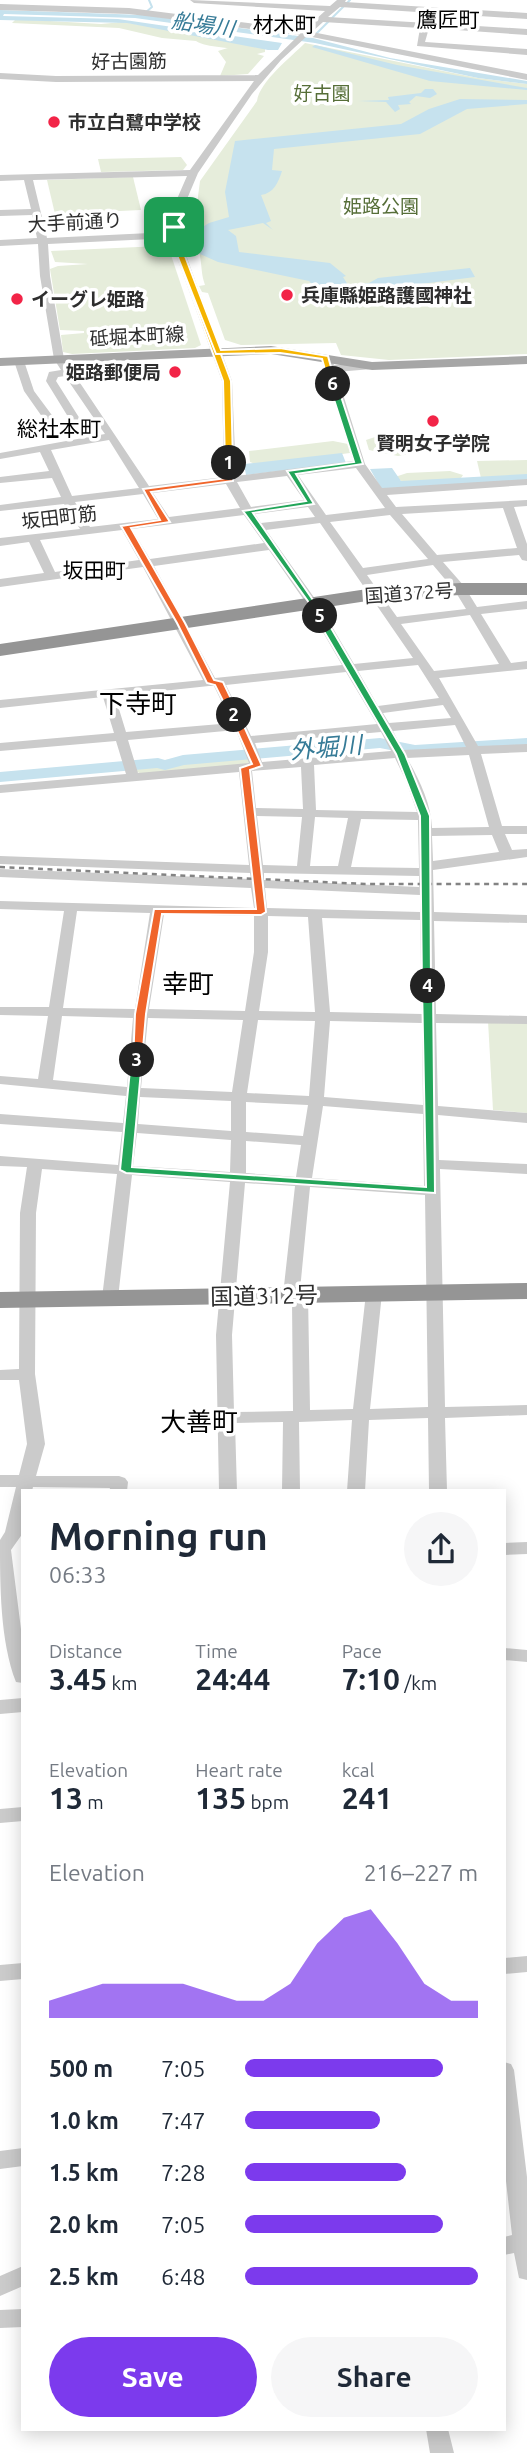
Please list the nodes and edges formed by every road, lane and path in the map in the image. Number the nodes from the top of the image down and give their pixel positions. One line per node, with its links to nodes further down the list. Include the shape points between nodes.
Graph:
1 (194, 0): 3 (street)
2 (439, 0): 6 (street)
3 (337, 4): 6 (street); 10 (street)
4 (65, 5): 5 (street); 16 (street, via 150,11)
5 (0, 8)
6 (434, 10): 7 (street)
7 (460, 12): 8 (street); 12 (street)
8 (493, 14): 9 (street); 13 (street)
9 (527, 16)
10 (321, 19): 11 (street); 16 (street)
11 (425, 26): 12 (street); 15 (street)
12 (456, 27): 13 (street)
13 (487, 29): 14 (street)
14 (527, 32)
15 (421, 36): 18 (street); 19 (street, via 419,44)
16 (301, 37): 21 (street); 24 (street)
17 (527, 44): 18 (street)
18 (485, 45): 19 (street); 20 (street)
19 (462, 48): 21 (street)
20 (527, 52)
21 (442, 62): 23 (street)
22 (0, 76): 24 (street, 好古園筋)
23 (527, 77)
24 (259, 78): 25 (street)
25 (193, 173): 26 (street); 30 (street)
26 (28, 177): 27 (street); 28 (street)
27 (0, 178)
28 (37, 212): 29 (street); 32 (street)
29 (0, 213)
30 (174, 227): 31 (street); 34 (street)
31 (152, 236): 32 (street, 大手前通り); 34 (street)
32 (43, 241): 33 (street, 大手前通り); 36 (street)
33 (0, 243)
34 (176, 243): 35 (street)
35 (218, 352): 36 (main road, 砥堀本町線); 40 (main road, 砥堀本町線, via 280,351); 51 (street, via 229,392)
36 (59, 359): 38 (main road, 砥堀本町線); 41 (street)
37 (527, 360): 40 (main road, 砥堀本町線, via 372,366)
38 (19, 361): 39 (main road, 砥堀本町線); 43 (street, via 29,391 54,426)
39 (0, 362)
40 (327, 363): 47 (street)
41 (68, 372): 42 (street); 43 (street, via 52,374 51,381)
42 (100, 419): 43 (street); 44 (street)
43 (78, 423)
44 (112, 436): 45 (street); 53 (street)
45 (44, 448): 46 (street); 49 (street)
46 (0, 456)
47 (359, 464): 48 (street); 54 (street)
48 (290, 472): 51 (street); 56 (street)
49 (56, 474): 50 (street); 55 (street)
50 (0, 480)
51 (230, 480): 53 (street); 60 (street)
52 (527, 482): 54 (street)
53 (145, 490): 55 (street); 63 (street)
54 (379, 492): 61 (street)
55 (68, 500): 59 (street); 66 (street)
56 (311, 503): 60 (street, 坂田町筋); 62 (street)
57 (527, 503): 58 (street)
58 (507, 504): 61 (street); 70 (street)
59 (0, 508)
60 (247, 511): 63 (street, 坂田町筋); 65 (street)
61 (393, 511): 62 (street); 71 (street)
62 (322, 519): 65 (street); 73 (street)
63 (166, 522): 64 (street, 坂田町筋)
64 (125, 526): 66 (street, 坂田町筋); 72 (street)
65 (258, 527): 69 (street)
66 (87, 531): 67 (street, 坂田町筋)
67 (33, 538): 68 (street, 坂田町筋); 74 (street)
68 (0, 542)
69 (271, 546): 72 (street); 79 (street)
70 (526, 554): 71 (street)
71 (435, 560): 73 (street); 76 (street)
72 (149, 565): 74 (street); 83 (street)
73 (360, 572): 78 (street)
74 (51, 576): 75 (street)
75 (0, 583)
76 (460, 589): 77 (highway, 国道372号); 78 (highway, 国道372号); 81 (street)
77 (527, 589)
78 (374, 594): 79 (highway, 国道372号); 82 (street)
79 (312, 603): 83 (highway, 国道372号); 88 (street)
80 (527, 605): 81 (street)
81 (473, 611): 82 (street); 87 (street)
82 (392, 621): 85 (street)
83 (181, 623): 84 (highway, 国道372号); 90 (street)
84 (0, 650)
85 (421, 661): 88 (street); 89 (street)
86 (527, 665): 87 (street)
87 (506, 667): 89 (street)
88 (350, 668): 90 (street); 94 (street)
89 (431, 674): 92 (street)
90 (215, 682): 91 (street); 96 (street)
91 (108, 693): 93 (street); 98 (street)
92 (447, 701): 94 (street); 95 (street)
93 (0, 704)
94 (375, 709): 97 (street)
95 (458, 721): 97 (street); 102 (street)
96 (240, 726): 98 (street); 99 (street)
97 (385, 728): 99 (street); 103 (street)
98 (122, 735): 100 (street); 106 (street)
99 (247, 740): 105 (street)
100 (0, 747)
101 (527, 748): 102 (street)
102 (474, 751): 103 (street); 113 (street)
103 (400, 754): 104 (street); 111 (street)
104 (307, 762): 105 (street); 109 (street, via 312,782)
105 (251, 767): 106 (street); 108 (street)
106 (134, 777): 107 (street)
107 (0, 789)
108 (250, 812): 109 (street); 117 (street)
109 (307, 813): 110 (street); 119 (street)
110 (355, 814): 111 (street); 120 (street)
111 (425, 816): 114 (street)
112 (527, 830): 113 (street)
113 (497, 831): 114 (street); 115 (street)
114 (426, 832): 118 (street)
115 (519, 854): 118 (street)
116 (0, 860): 117 (street)
117 (255, 869): 119 (street); 122 (street)
118 (425, 869): 120 (street); 123 (street)
119 (303, 870): 120 (street)
120 (344, 870)
121 (0, 873): 122 (street)
122 (256, 885): 123 (street); 127 (street)
123 (425, 891): 129 (street)
124 (0, 905): 125 (street)
125 (71, 908): 126 (street); 132 (street)
126 (158, 911): 127 (street); 133 (street)
127 (261, 912): 128 (street); 134 (street)
128 (315, 914): 129 (street); 135 (street)
129 (426, 916): 130 (street); 136 (street)
130 (527, 919)
131 (0, 1011): 132 (street)
132 (58, 1012): 133 (street); 139 (street)
133 (141, 1014): 134 (street); 140 (street)
134 (253, 1016): 135 (street); 141 (street)
135 (323, 1017): 136 (street); 142 (street)
136 (428, 1019): 137 (street); 143 (street)
137 (527, 1020)
138 (0, 1080): 139 (street)
139 (45, 1083): 140 (street)
140 (134, 1092): 141 (street); 146 (street)
141 (239, 1097): 142 (street); 147 (street)
142 (316, 1101): 143 (street); 148 (street)
143 (431, 1110): 144 (street); 151 (street)
144 (527, 1118)
145 (0, 1119): 146 (street)
146 (130, 1128): 147 (street); 153 (street)
147 (238, 1136): 148 (street); 154 (street)
148 (309, 1141): 155 (street)
149 (0, 1161): 150 (street)
150 (36, 1164): 153 (street); 163 (street, via 28,1213)
151 (431, 1164): 152 (street); 156 (street)
152 (527, 1169)
153 (126, 1170): 154 (street); 162 (street)
154 (238, 1178): 155 (street); 161 (street)
155 (303, 1183): 156 (street); 160 (street)
156 (431, 1191): 157 (street)
157 (433, 1292): 158 (highway, 国道312号); 159 (highway, 国道312号); 168 (street)
158 (527, 1292)
159 (373, 1293): 160 (highway, 国道312号); 169 (street)
160 (295, 1295): 161 (highway, 国道312号); 170 (street)
161 (228, 1297): 162 (highway, 国道312号); 171 (street, via 224,1335)
162 (110, 1298): 163 (highway, 国道312号)
163 (28, 1299): 164 (highway, 国道312号); 165 (street)
164 (0, 1300)
165 (27, 1374): 166 (street); 173 (street, via 36,1444)
166 (0, 1375)
167 (527, 1410): 168 (street)
168 (436, 1413): 169 (street); 178 (street)
169 (360, 1415): 170 (street); 177 (street)
170 (297, 1417): 171 (street); 176 (street)
171 (228, 1418): 175 (street)
172 (0, 1481): 173 (street)
173 (24, 1489): 174 (street, via 119,1482)
174 (118, 1489)
175 (228, 1489)
176 (291, 1489)
177 (356, 1489)
178 (438, 1489)
179 (21, 1511): 180 (street)
180 (18, 1533): 185 (street, via 2,1550)
181 (527, 1548): 182 (street)
182 (506, 1549)
183 (506, 1654): 184 (street)
184 (527, 1656)
185 (21, 1668)
186 (21, 1705): 187 (street)
187 (0, 1707)
188 (21, 1814): 189 (street)
189 (0, 1816)
190 (527, 1964): 191 (street)
191 (506, 1966)
192 (21, 1971): 193 (street)
193 (0, 1973)
194 (506, 2087): 197 (street)
195 (21, 2157): 196 (street)
196 (0, 2160)
197 (516, 2173): 198 (street)
198 (518, 2243): 199 (street)
199 (527, 2271)
200 (21, 2275): 201 (street)
201 (0, 2287)
202 (21, 2318): 203 (street)
203 (0, 2319)
204 (438, 2431): 205 (street)
205 (442, 2453)

